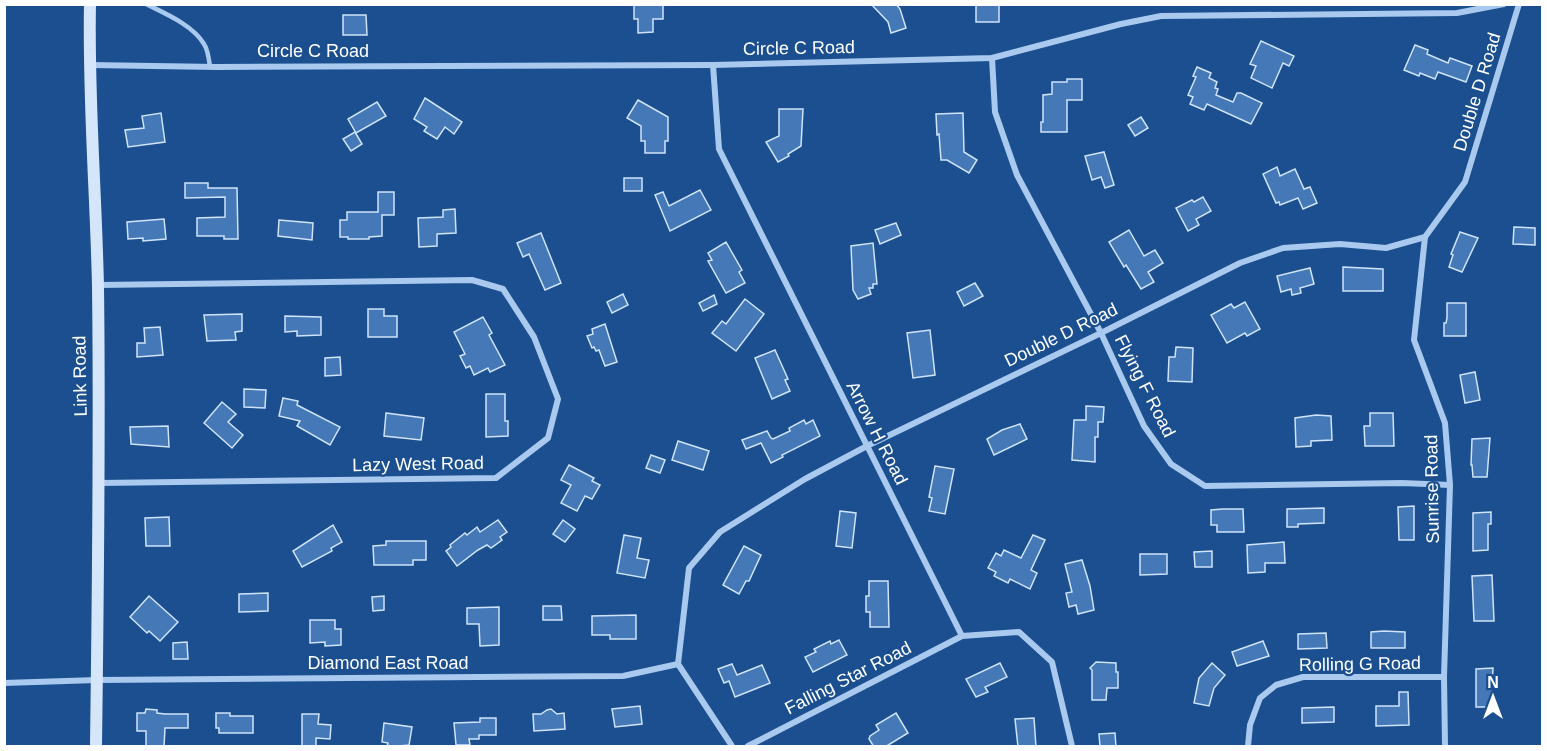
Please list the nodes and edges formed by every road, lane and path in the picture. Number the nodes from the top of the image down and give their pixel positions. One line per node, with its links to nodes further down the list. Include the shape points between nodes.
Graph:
1 (90, 4): 6 (main road, Link Road)
2 (146, 4): 8 (lane, via 194,33 204,43)
3 (1504, 4): 5 (street, Circle C Road, via 1457,13 1161,16)
4 (1519, 4): 9 (street, Double D Road, via 1465,182)
5 (992, 58): 7 (street, Circle C Road); 11 (street, Flying F Road, via 995,112 1017,175)
6 (89, 65): 8 (street, Circle C Road); 10 (main road, Link Road)
7 (713, 65): 8 (street, Circle C Road); 12 (street, Arrow H Road, via 719,150)
8 (210, 66)
9 (1425, 237): 11 (street, Double D Road, via 1386,248 1340,244 1283,248 1240,263); 14 (street, Sunrise Road, via 1414,340 1445,423)
10 (98, 285): 13 (main road, Link Road); 13 (street, Lazy West Road, via 472,280 503,289 534,337 558,399 548,438 496,478)
11 (1101, 333): 12 (street, Double D Road); 14 (street, Flying F Road, via 1144,426 1171,464 1206,486)
12 (867, 446): 15 (street, Arrow H Road); 16 (street, Double D Road, via 720,532 689,568)
13 (99, 483): 18 (main road, Link Road)
14 (1450, 485): 17 (street, Sunrise Road)
15 (962, 636): 22 (street, Falling Star Road); 23 (street, via 1019,632 1052,662)
16 (678, 664): 18 (street, Diamond East Road, via 623,676); 21 (street)
17 (1444, 677): 24 (street, Rolling G Road, via 1303,677 1276,685 1260,698 1250,725); 25 (street, Sunrise Road)
18 (97, 680): 19 (street, Diamond East Road); 20 (main road, Link Road)
19 (4, 683)
20 (96, 747)
21 (732, 747)
22 (747, 747)
23 (1072, 747)
24 (1248, 747)
25 (1445, 747)

